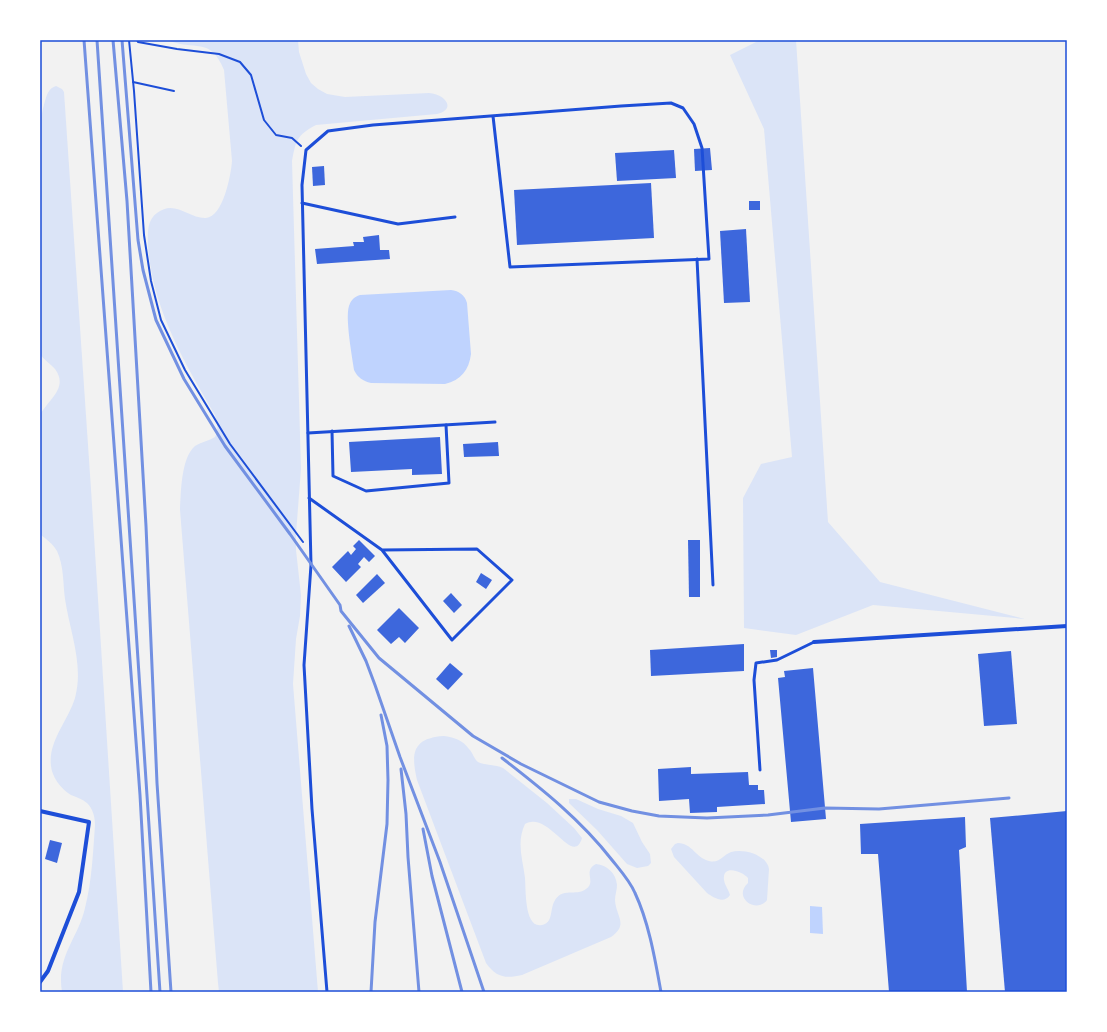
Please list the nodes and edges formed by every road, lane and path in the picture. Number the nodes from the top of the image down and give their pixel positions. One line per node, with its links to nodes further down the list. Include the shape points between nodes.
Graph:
1 (129, 40): 3 (path)
2 (137, 40): 6 (path, via 177,50 219,54 240,62 251,75 264,120 276,136 292,138)
3 (133, 82): 4 (path); 16 (path, via 144,235 151,281 162,320 185,370 230,444)
4 (174, 91)
5 (493, 116): 6 (lane, via 328,131); 9 (lane, via 510,268); 9 (lane, via 671,103 683,108 694,124 702,148 709,258)
6 (306, 150): 7 (lane)
7 (302, 203): 8 (lane, via 398,224); 13 (lane)
8 (456, 217)
9 (696, 259): 17 (lane)
10 (495, 422): 11 (lane)
11 (446, 425): 12 (lane); 12 (lane, via 449,483 366,490 333,476)
12 (332, 431): 13 (lane)
13 (308, 433): 14 (lane)
14 (309, 498): 15 (lane); 16 (lane)
15 (382, 550): 15 (lane, via 452,640 512,580 477,549)
16 (311, 552): 23 (lane, via 304,665 312,809)
17 (712, 585)
18 (1067, 626): 19 (street)
19 (814, 642): 20 (lane, via 777,660 756,663 754,680)
20 (760, 770)
21 (40, 811): 22 (street, via 89,822 79,892 48,971)
22 (40, 982)
23 (327, 992)

